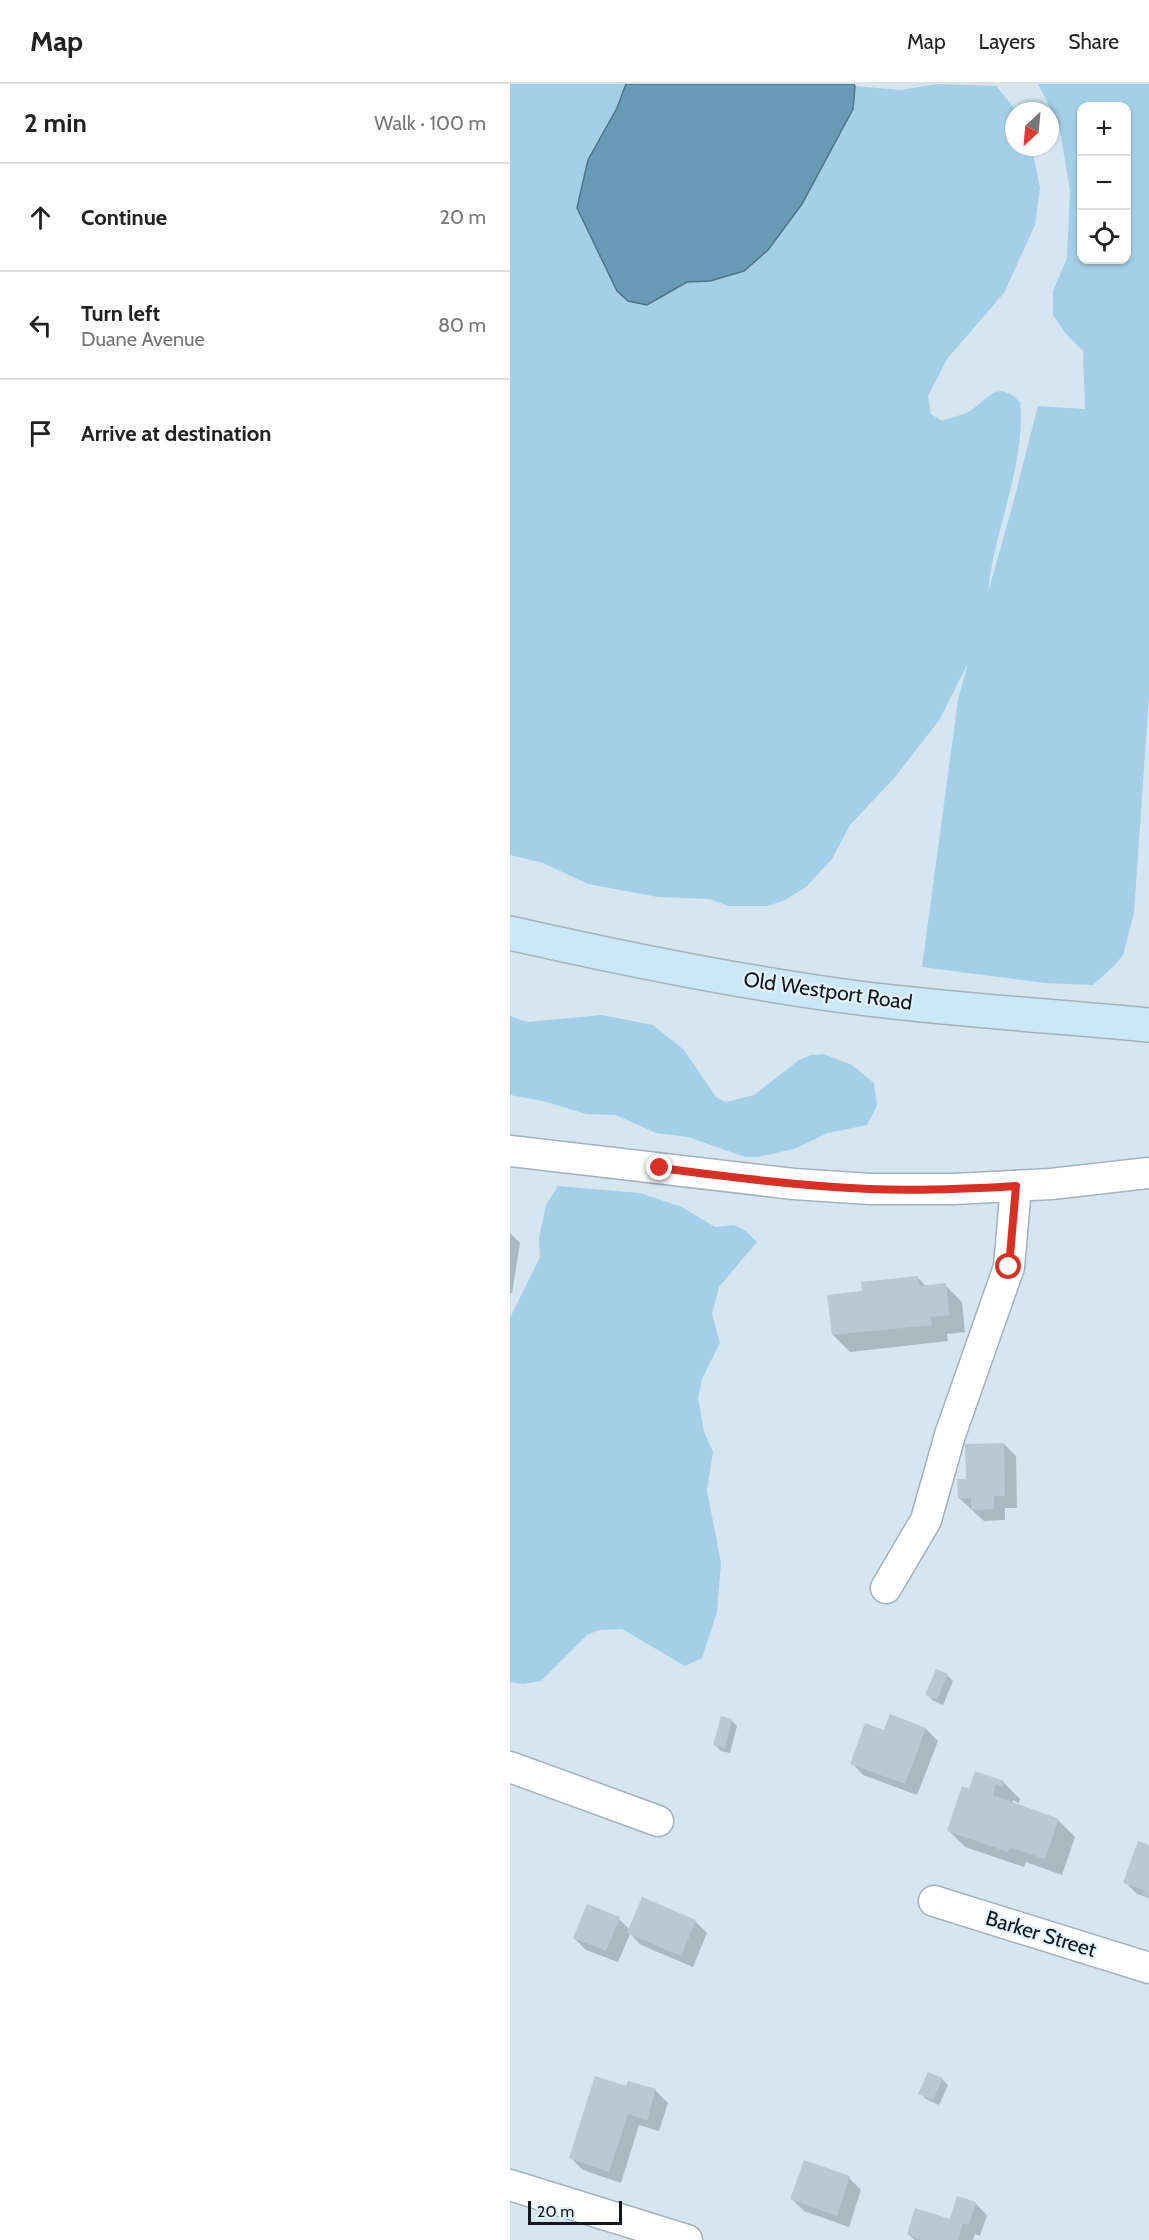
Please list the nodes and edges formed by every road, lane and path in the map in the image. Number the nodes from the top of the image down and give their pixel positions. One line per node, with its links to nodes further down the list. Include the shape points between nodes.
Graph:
1 (510, 933): 2 (main road, Old Westport Road, via 859,998)
2 (1149, 1025)
3 (510, 1151): 5 (street, via 794,1184 870,1189)
4 (1149, 1173): 5 (street)
5 (1016, 1186): 6 (street, via 1009,1267 950,1435 926,1520)
6 (886, 1588)
7 (510, 1767): 8 (street)
8 (658, 1821)
9 (934, 1901): 10 (street, Barker Street)
10 (1149, 1968)
11 (510, 2185): 12 (street)
12 (687, 2240)

